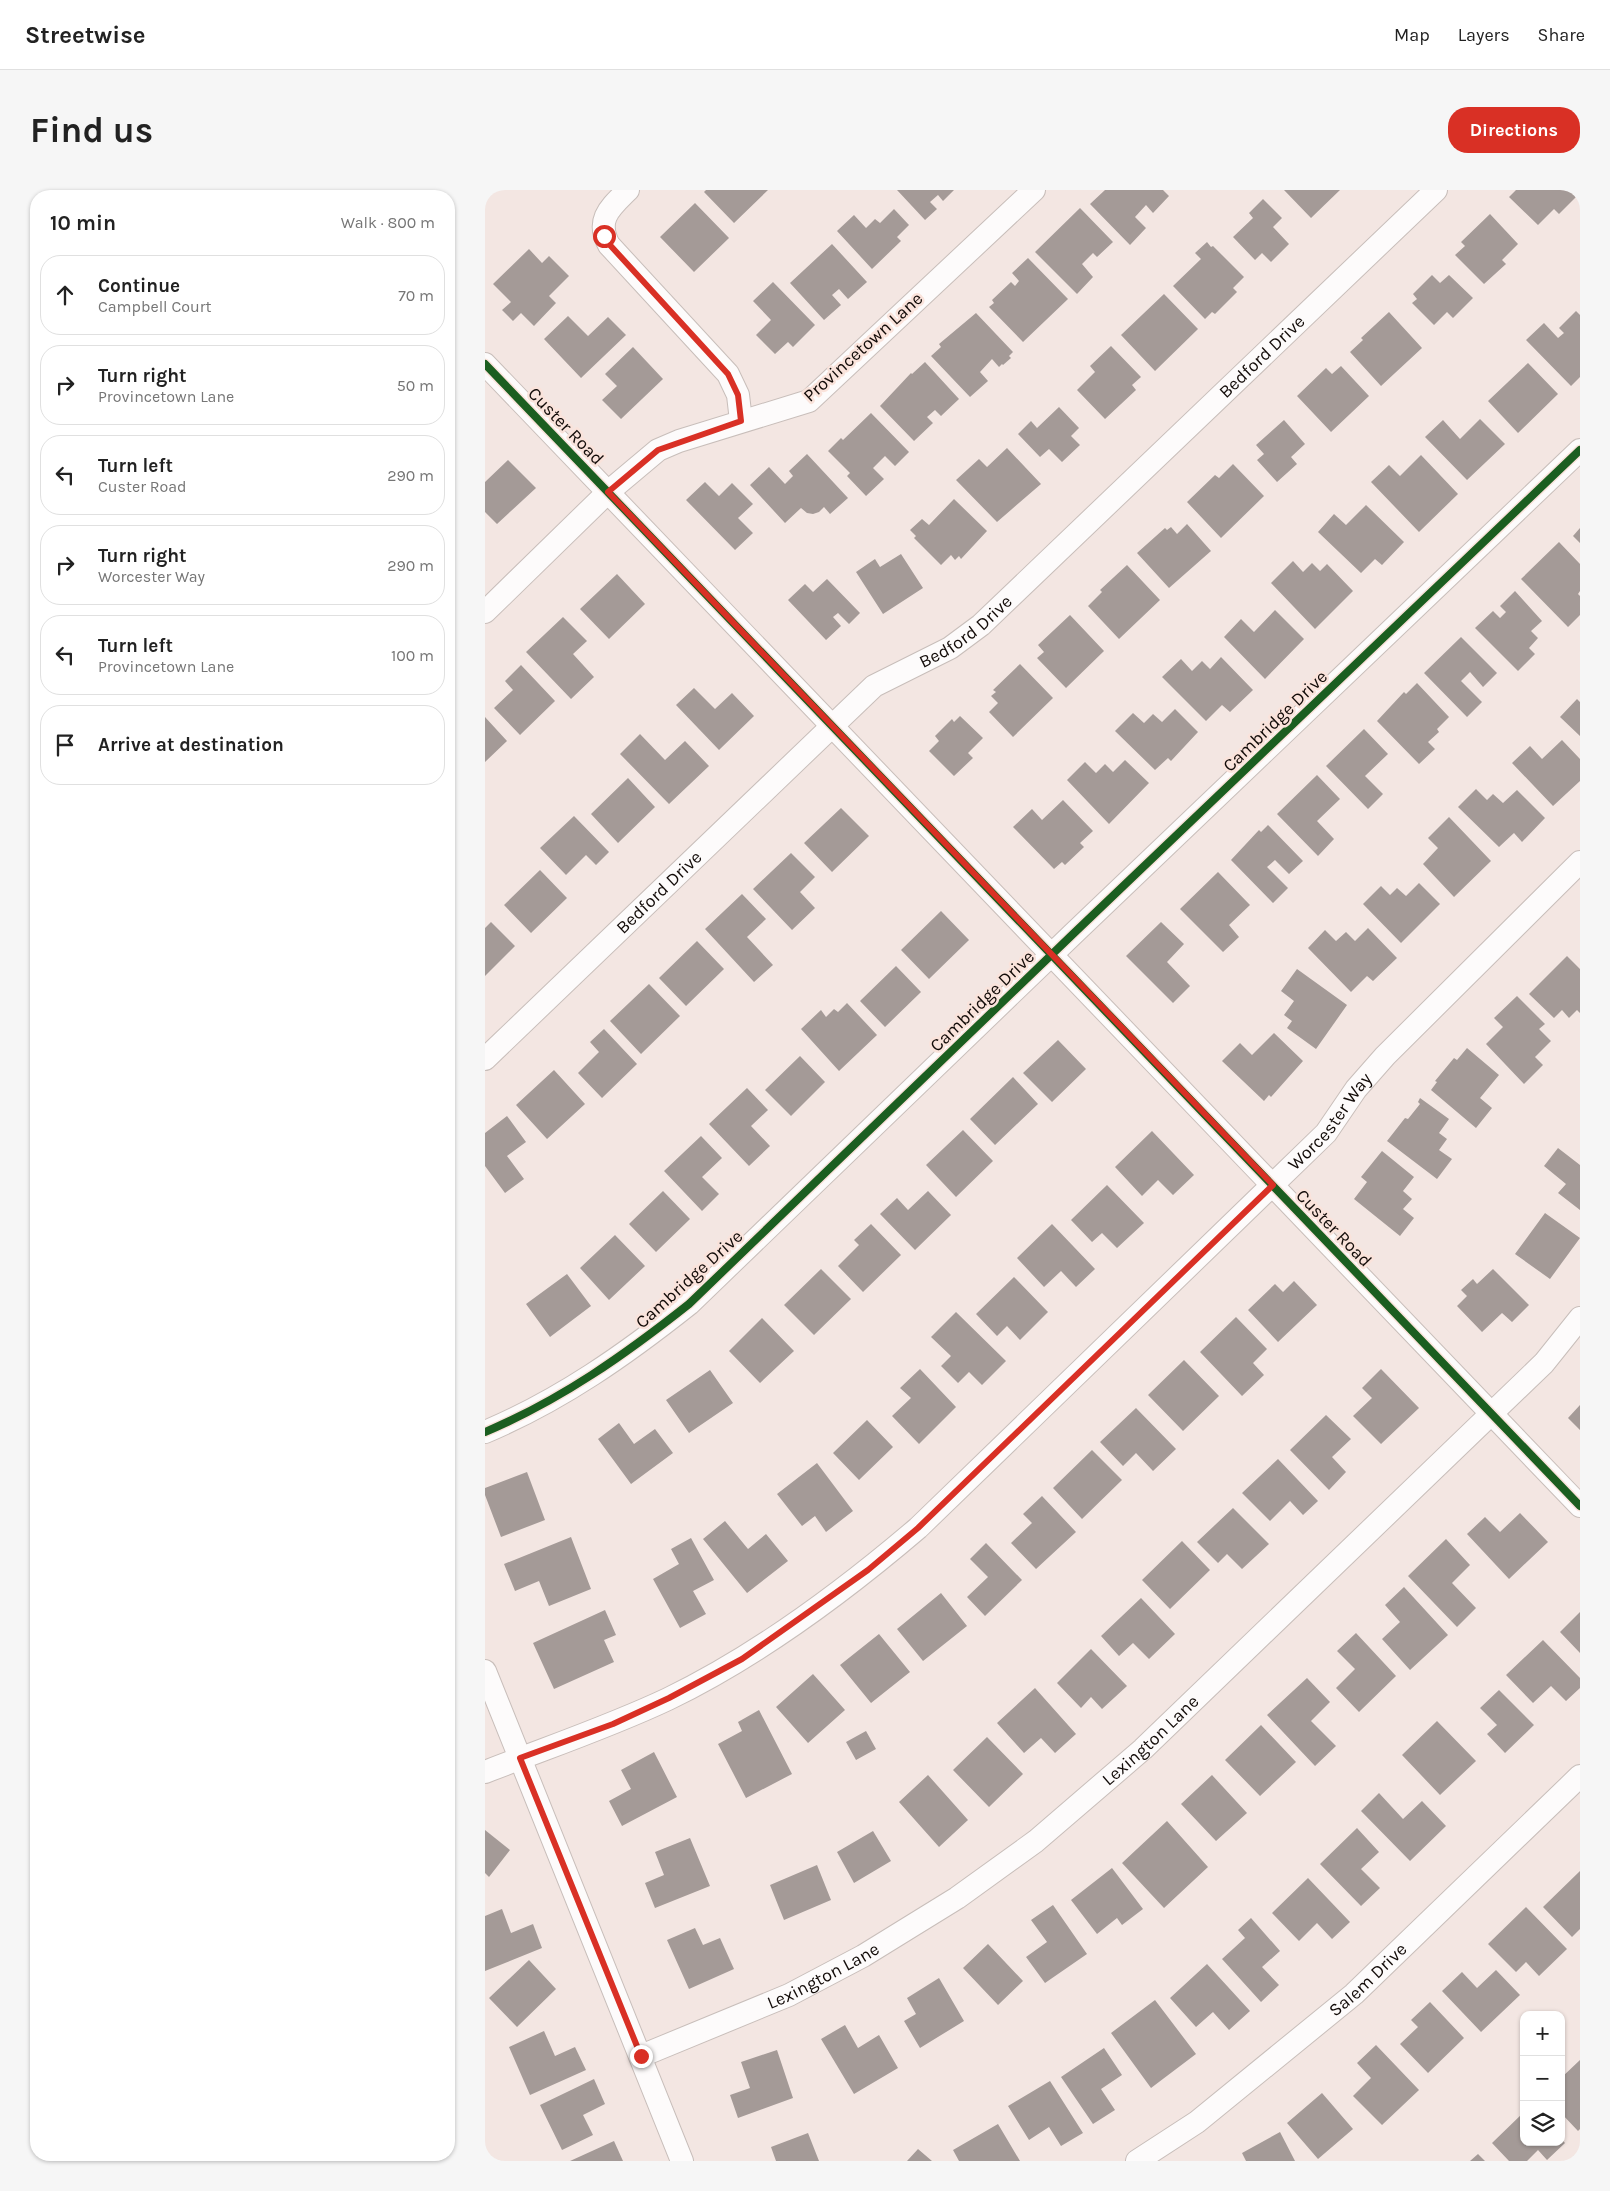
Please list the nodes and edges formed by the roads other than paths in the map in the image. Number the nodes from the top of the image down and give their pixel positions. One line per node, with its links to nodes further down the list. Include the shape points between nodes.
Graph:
1 (628, 190): 5 (street, via 607,210 602,228 604,236 728,374 738,395)
2 (1034, 190): 5 (street, Provincetown Lane, via 809,401)
3 (1436, 190): 9 (street, Bedford Drive, via 981,625 950,648 874,686)
4 (485, 364): 7 (street, Custer Road)
5 (741, 421): 7 (street, Provincetown Lane, via 658,450)
6 (1580, 450): 11 (street, Cambridge Drive)
7 (608, 492): 8 (street, Provincetown Lane); 9 (street, Custer Road)
8 (485, 612)
9 (832, 726): 11 (street, Custer Road); 12 (street, Bedford Drive)
10 (1580, 862): 13 (street, Worcester Way, via 1385,1056 1356,1089 1326,1133)
11 (1052, 954): 13 (street, Custer Road); 16 (street, Cambridge Drive, via 689,1304 591,1377 550,1402)
12 (485, 1059)
13 (1273, 1185): 15 (street, Custer Road); 19 (street, Worcester Way, via 918,1528 868,1570 734,1664 613,1724)
14 (1580, 1318): 15 (street, Lexington Lane, via 1544,1363)
15 (1492, 1414): 17 (street, Custer Road); 22 (street, Lexington Lane, via 1143,1749 1036,1841 957,1898 863,1956 789,1996)
16 (485, 1432)
17 (1580, 1506)
18 (485, 1671): 19 (street)
19 (520, 1758): 20 (street, Worcester Way); 22 (street)
20 (485, 1772)
21 (1580, 1776): 24 (street, Salem Drive, via 1354,1994 1197,2122)
22 (641, 2056): 23 (street)
23 (682, 2161)
24 (1137, 2161)

